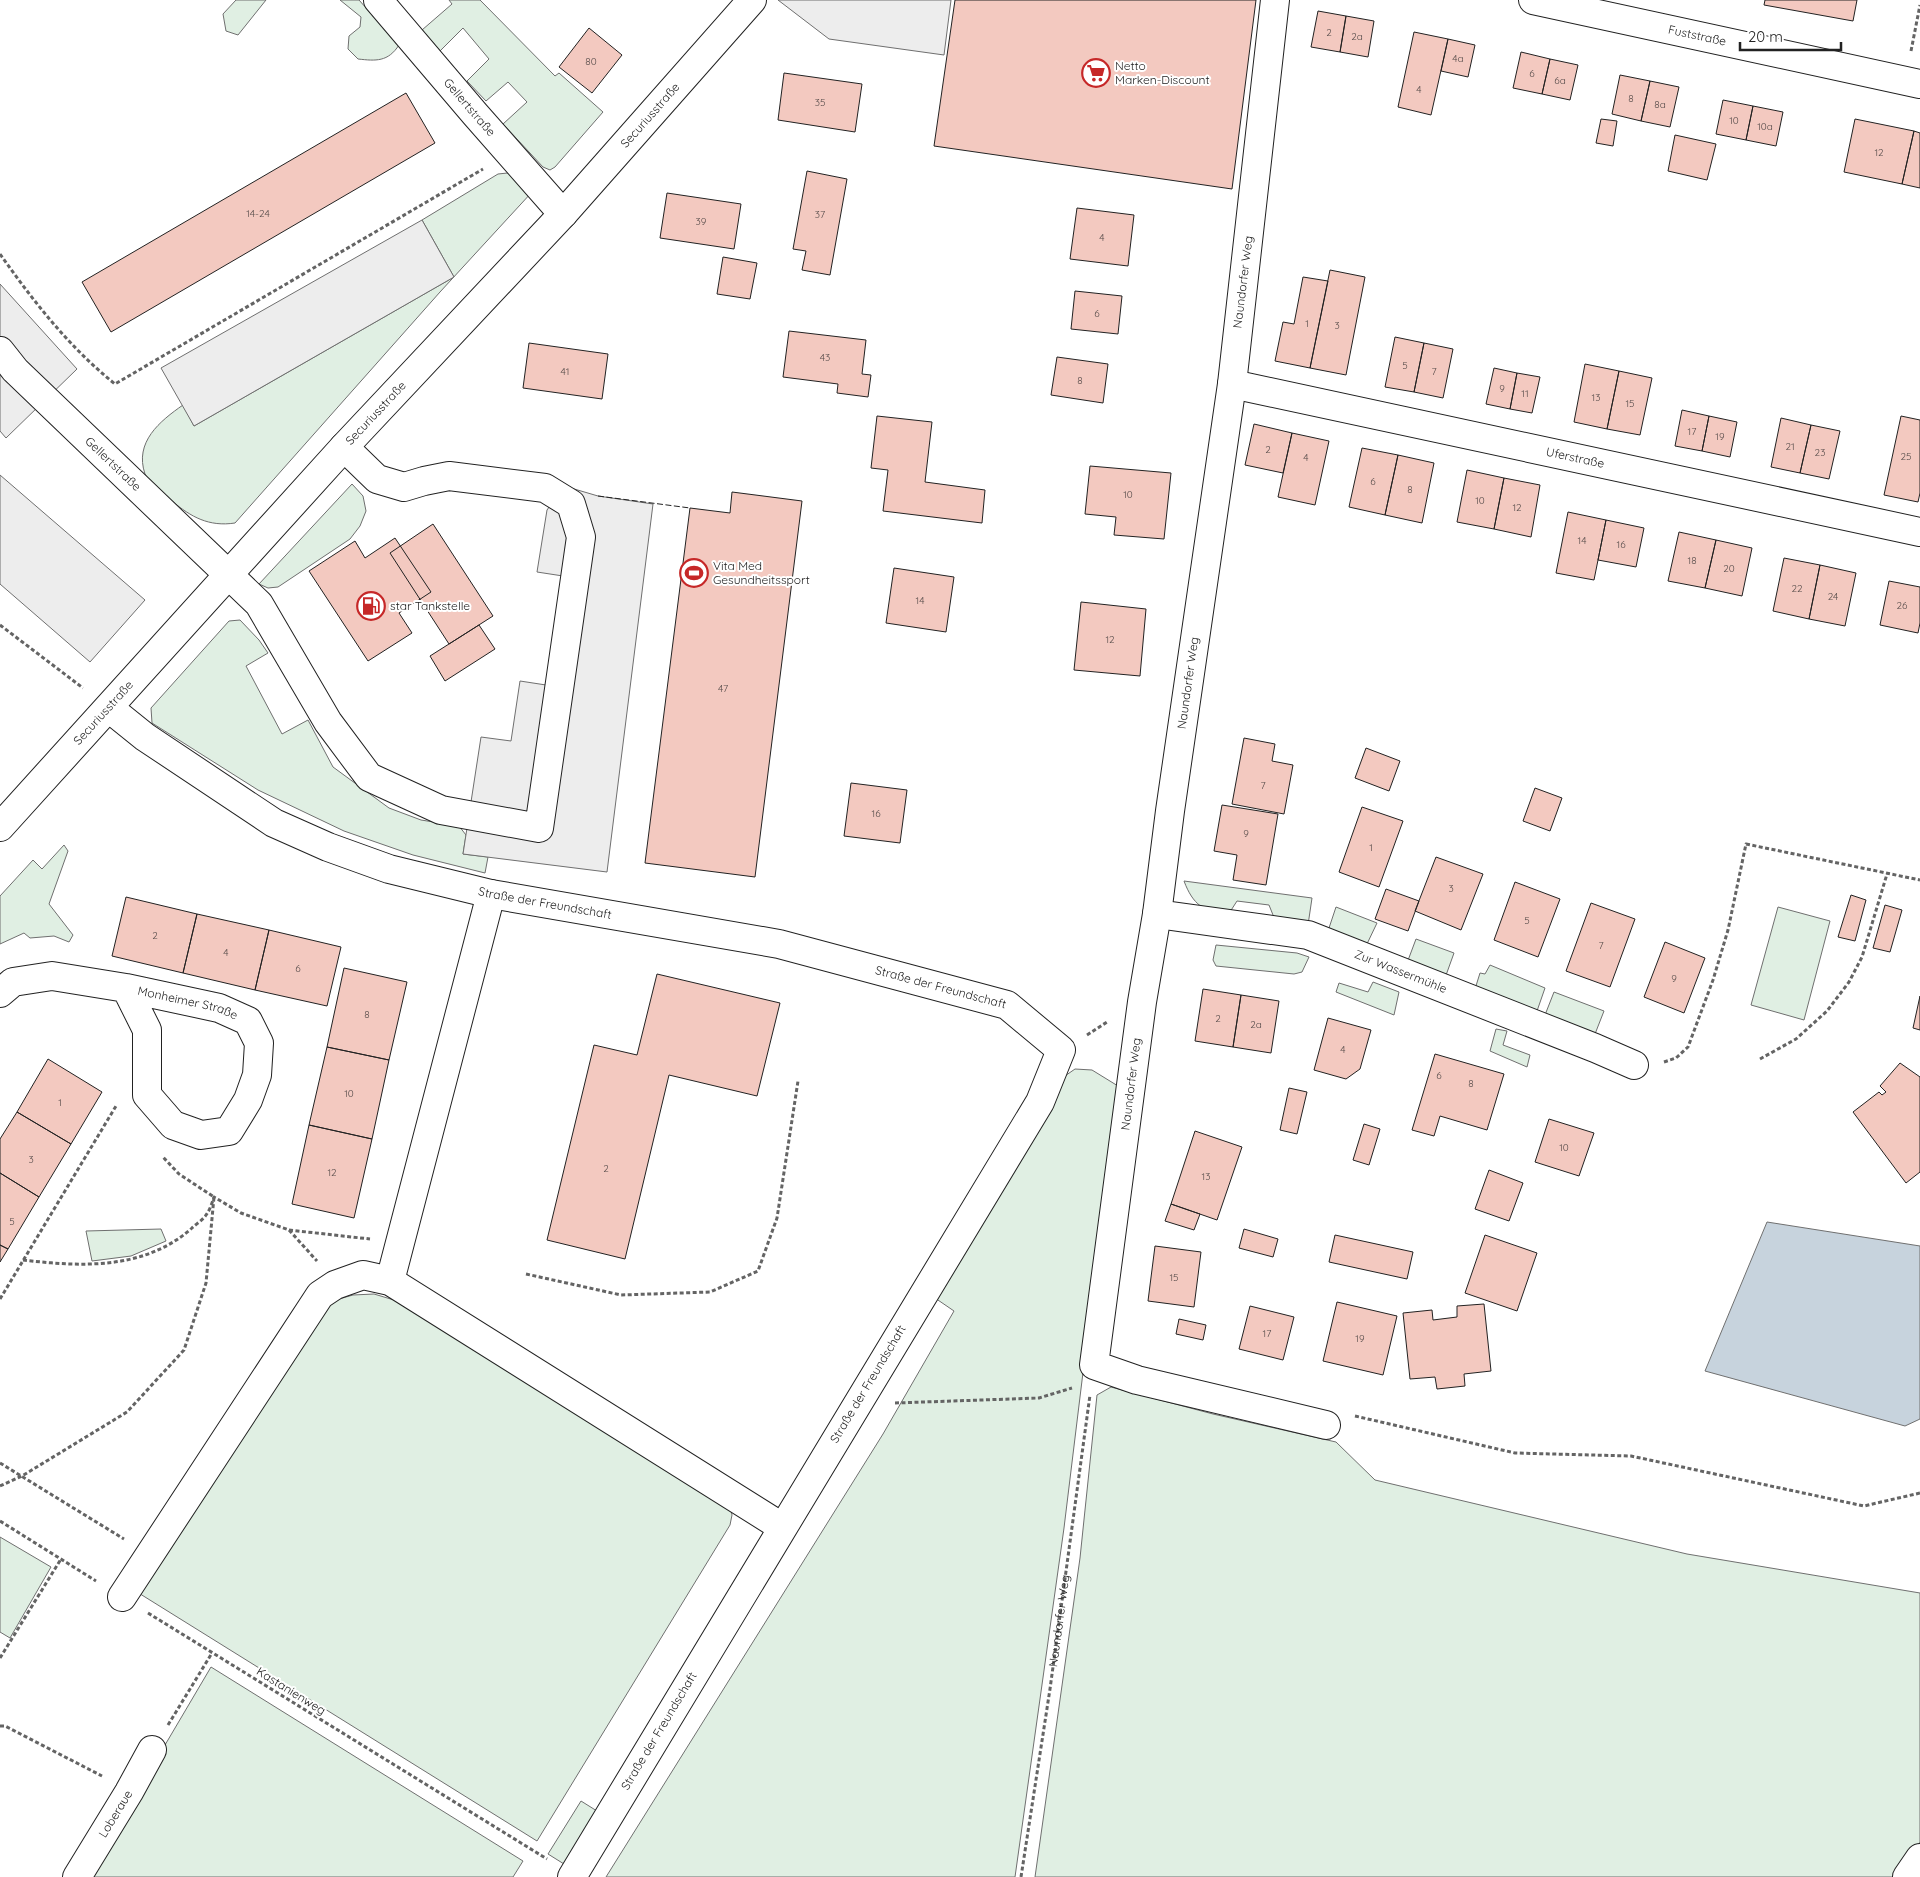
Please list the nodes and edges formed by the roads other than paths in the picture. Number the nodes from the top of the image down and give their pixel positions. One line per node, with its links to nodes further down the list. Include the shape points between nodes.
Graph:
1 (378, 0): 6 (street, Gellertstraße)
2 (752, 0): 6 (street, Securiusstraße)
3 (1276, 0): 8 (street, Naundorfer Weg)
4 (1533, 0): 5 (street, Fuststraße)
5 (1912, 82)
6 (563, 214): 9 (street, Securiusstraße)
7 (0, 351): 11 (street, Gellertstraße, via 15,370)
8 (1232, 384): 10 (street, Uferstraße); 15 (street, Naundorfer Weg)
9 (344, 448): 11 (street, Securiusstraße); 11 (street, Gellertstraße, via 377,479 404,487 448,476 545,488 571,504 582,537 539,828 441,810 369,777 328,722 259,604)
10 (1920, 532)
11 (228, 574): 12 (street, Securiusstraße)
12 (109, 708): 13 (street, Securiusstraße); 14 (street, Straße der Freundschaft, via 145,737 274,822 328,847 389,869)
13 (0, 827)
14 (491, 894): 19 (street); 21 (street, Straße der Freundschaft, via 779,944 1007,1005 1061,1050 1040,1102)
15 (1158, 914): 18 (street, Zur Wassermühle, via 1308,935); 20 (street, Naundorfer Weg, via 1142,1002 1093,1373 1137,1380)
16 (126, 988): 16 (street, Monheimer Straße, via 147,1030 147,1095 173,1125 201,1135 229,1131 248,1100 257,1075 259,1043 248,1021 219,1008); 17 (street, Monheimer Straße, via 52,976 13,982)
17 (0, 993)
18 (1634, 1066)
19 (390, 1281): 21 (street); 22 (street, via 363,1275 335,1285 320,1295)
20 (1326, 1425)
21 (782, 1527): 25 (street, Straße der Freundschaft)
22 (122, 1597)
23 (152, 1750): 26 (street, Loberaue)
24 (1920, 1858): 27 (street)
25 (572, 1876)
26 (77, 1877)
27 (1908, 1877)

